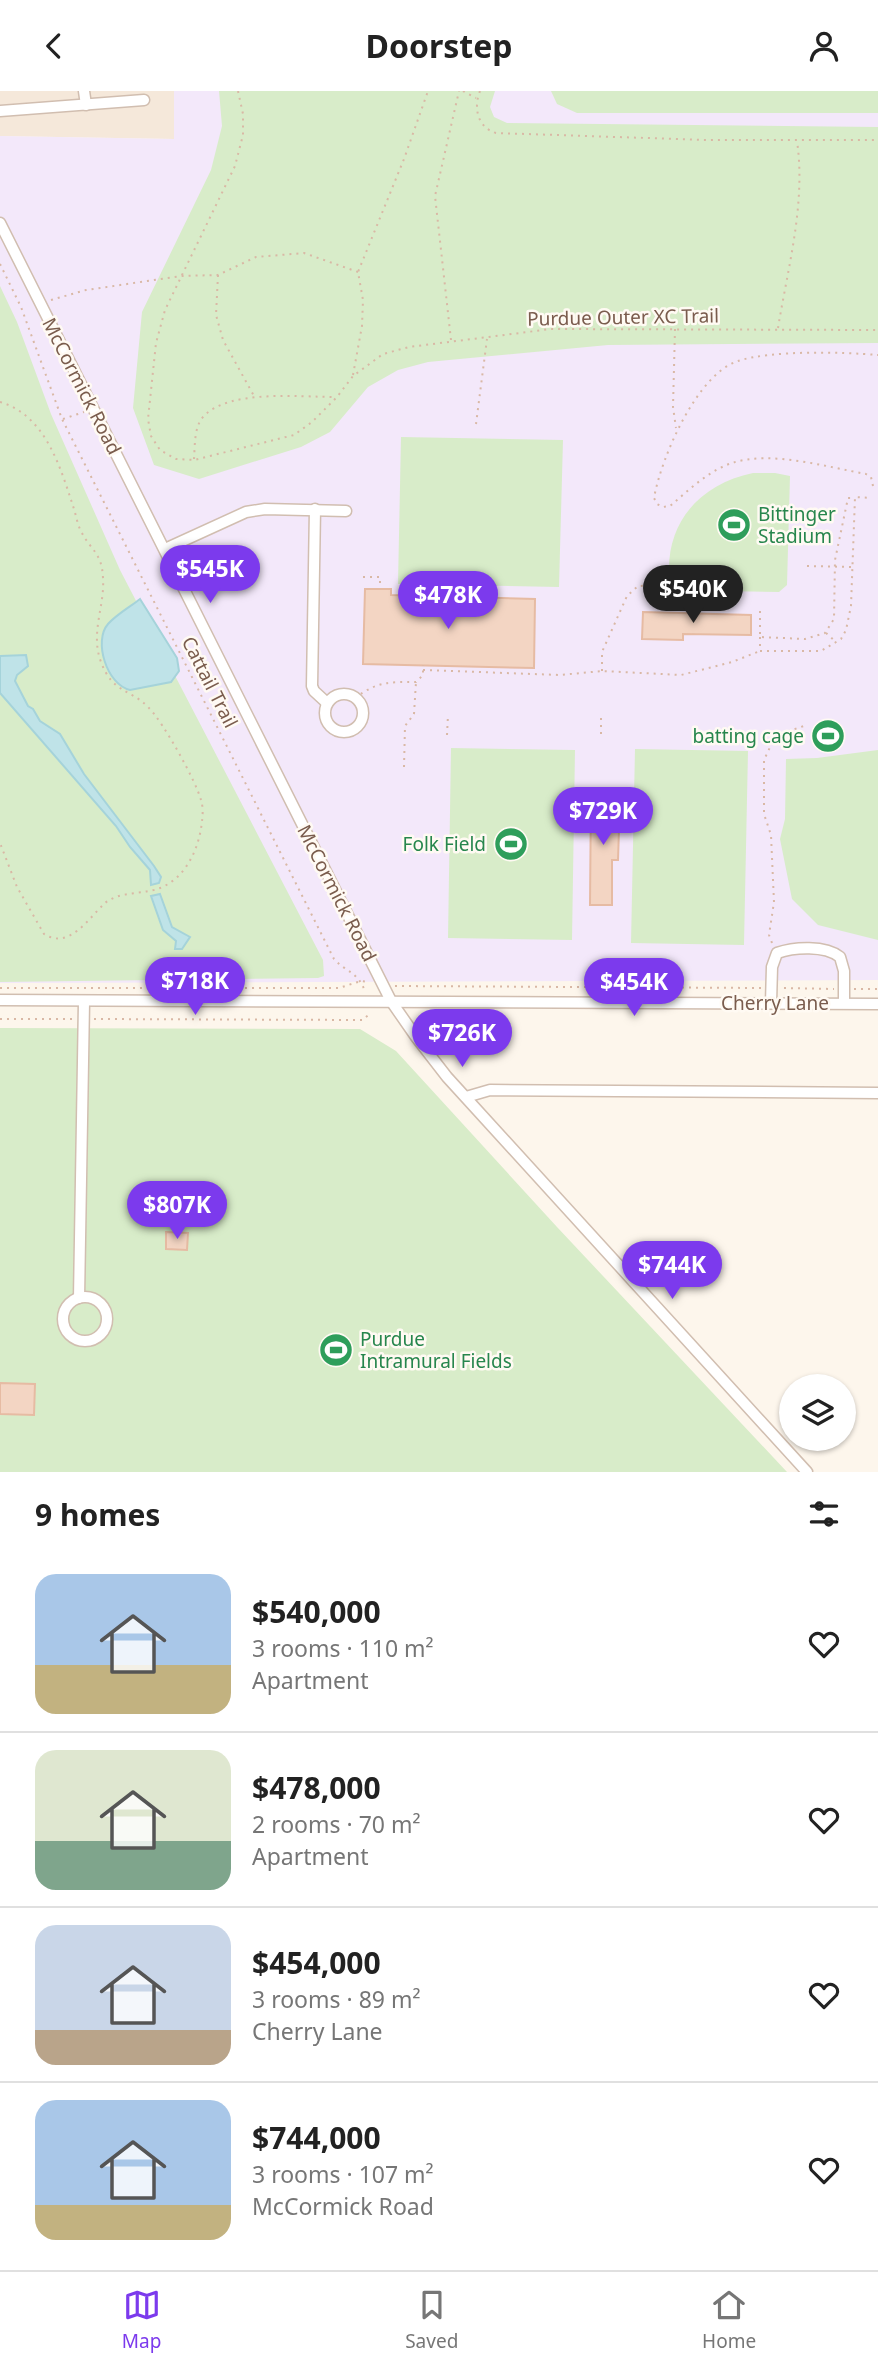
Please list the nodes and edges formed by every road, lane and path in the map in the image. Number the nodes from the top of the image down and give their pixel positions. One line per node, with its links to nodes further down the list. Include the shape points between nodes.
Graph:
1 (84, 91): 8 (street)
2 (238, 91): 16 (path, via 243,135 235,166)
3 (428, 91): 14 (path)
4 (461, 91): 6 (path); 22 (path, via 435,196)
5 (480, 91): 6 (path)
6 (477, 98): 10 (path, via 482,124 496,133)
7 (144, 100): 8 (street)
8 (86, 105): 9 (street)
9 (0, 111)
10 (796, 140): 11 (path); 19 (path, via 799,197)
11 (878, 140)
12 (0, 223): 17 (street, McCormick Road)
13 (0, 264): 29 (path, Cattail Trail, via 21,307)
14 (358, 272): 15 (path, via 304,253 256,257); 24 (path, via 362,326)
15 (218, 275): 16 (path); 25 (path, via 216,315 223,340)
16 (182, 276): 17 (path, via 86,290); 32 (path, via 160,326 148,419 160,450 176,459)
17 (41, 305): 28 (street, McCormick Road)
18 (675, 328): 19 (path, Purdue Outer XC Trail); 21 (path, Purdue Outer XC Trail, via 551,329); 31 (path)
19 (778, 328): 20 (path, Purdue Outer XC Trail)
20 (878, 330)
21 (487, 338): 22 (path, Purdue Outer XC Trail); 30 (path)
22 (451, 341): 24 (path, Purdue Outer XC Trail, via 383,354)
23 (878, 355): 31 (path, via 761,356 736,361 706,385)
24 (353, 376): 26 (path, Purdue Outer XC Trail)
25 (254, 397): 26 (path); 32 (path, via 219,404 202,418)
26 (337, 397): 32 (path, Purdue Outer XC Trail, via 293,435)
27 (0, 402): 62 (path, via 22,412 41,431 59,465 81,533 101,565 104,580 96,630 100,659 108,678 147,705 161,721 201,800 202,820 198,841 177,879 167,887 106,902 84,925 61,939 44,934 17,887)
28 (94, 409): 29 (path); 38 (street, McCormick Road)
29 (62, 419): 64 (path, Cattail Trail, via 334,959)
30 (476, 424)
31 (676, 429): 33 (path, via 654,498 663,507 702,478 732,463 757,458 866,474)
32 (194, 460)
33 (873, 486)
34 (855, 498): 35 (path); 40 (path, via 848,498); 41 (path)
35 (872, 498)
36 (315, 509): 37 (street); 38 (street, via 246,512); 55 (street, via 312,686)
37 (346, 511)
38 (165, 549): 65 (street, McCormick Road)
39 (807, 566): 40 (path)
40 (835, 567): 41 (path); 46 (path, via 834,619)
41 (853, 567): 48 (path, via 849,621)
42 (362, 577): 44 (path, via 380,577)
43 (670, 585): 52 (path, via 638,586 627,596 601,652)
44 (380, 588)
45 (760, 611): 47 (path)
46 (825, 633): 47 (path, via 805,639); 48 (path)
47 (760, 637): 49 (path)
48 (835, 642): 49 (path, via 821,651)
49 (760, 650): 52 (path, via 681,675)
50 (423, 665): 51 (path)
51 (423, 670): 52 (path, via 560,675); 53 (path)
52 (602, 671)
53 (416, 682): 54 (path, via 382,683); 61 (path, via 414,714 405,726)
54 (355, 698): 55 (street, via 337,695); 55 (street, via 362,708 361,720 348,731 330,726 325,715)
55 (327, 703)
56 (448, 715): 59 (path)
57 (601, 718): 60 (path)
58 (807, 725): 63 (path, via 783,733 764,760 764,814 771,835 774,902 769,935)
59 (447, 735)
60 (601, 737)
61 (404, 767)
62 (0, 843)
63 (777, 953): 67 (street); 68 (street, via 797,949 834,953 843,964)
64 (362, 983): 65 (path); 66 (path, via 339,988)
65 (383, 984): 67 (path); 71 (street, McCormick Road)
66 (0, 988)
67 (771, 988): 68 (path); 73 (street)
68 (845, 989): 69 (path); 74 (street)
69 (878, 989)
70 (0, 1000): 72 (street, Cherry Lane)
71 (391, 1001): 72 (street, Cherry Lane); 73 (street, Cherry Lane); 81 (street, McCormick Road)
72 (84, 1002): 82 (street)
73 (771, 1003): 74 (street, Cherry Lane)
74 (844, 1003): 75 (street, Cherry Lane)
75 (878, 1004)
76 (372, 1010): 79 (path, via 362,1020)
77 (0, 1019): 78 (path)
78 (75, 1019)
79 (93, 1019)
80 (878, 1093): 81 (street, via 490,1090)
81 (466, 1097): 83 (street, McCormick Road)
82 (79, 1298): 82 (street, via 67,1305 64,1326 79,1340 94,1339 104,1329 104,1308 93,1299)
83 (807, 1472)

